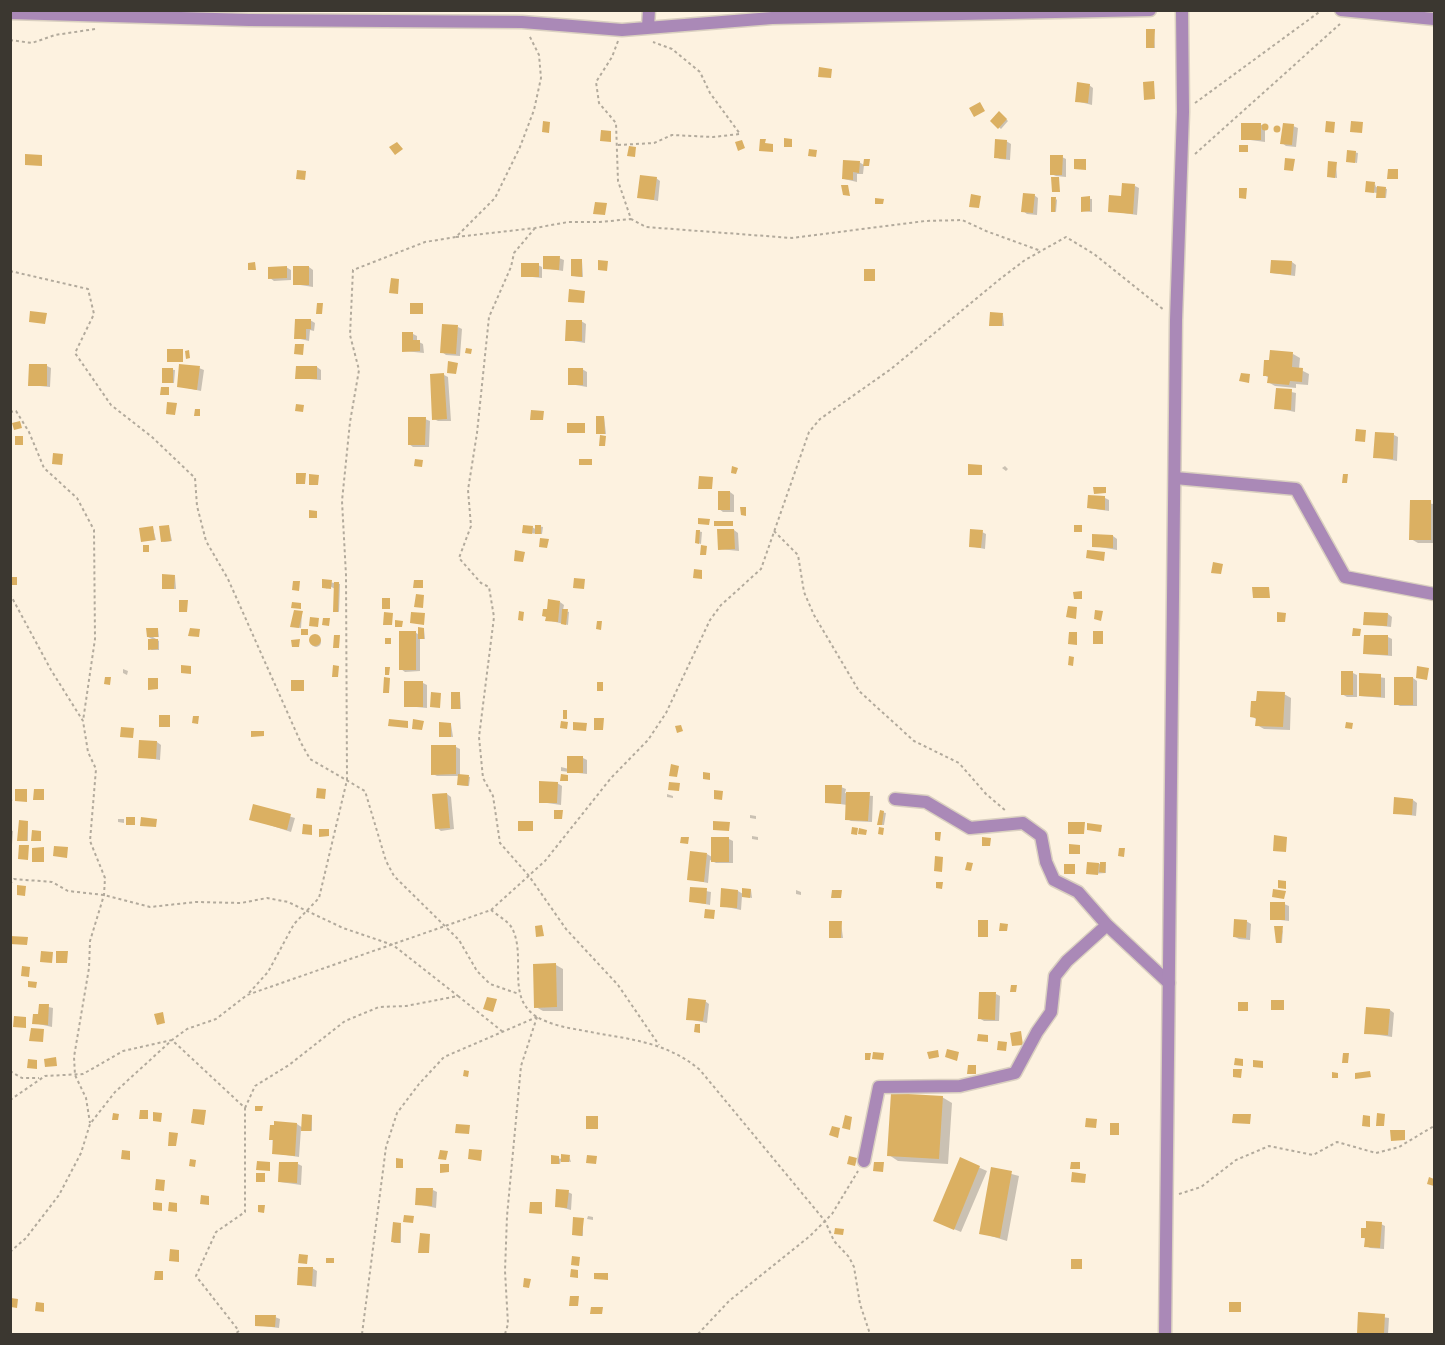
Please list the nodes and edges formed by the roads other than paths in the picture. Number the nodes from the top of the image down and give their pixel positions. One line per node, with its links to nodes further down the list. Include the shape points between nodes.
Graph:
1 (649, 10): 7 (street)
2 (1150, 10): 7 (street, via 772,18)
3 (1182, 10): 8 (street)
4 (1348, 11): 6 (street)
5 (10, 13): 7 (street, via 522,22 622,30)
6 (1434, 19)
7 (648, 27)
8 (1175, 478): 9 (street, via 1296,489 1345,577); 12 (street)
9 (1434, 594)
10 (895, 799): 11 (street, via 926,802 970,828 1023,823 1041,836 1054,880 1078,892)
11 (1107, 925): 12 (street); 13 (street, via 1055,976 1052,1012 1015,1073 960,1086 879,1087)
12 (1169, 983): 14 (street)
13 (864, 1161)
14 (1165, 1335)

